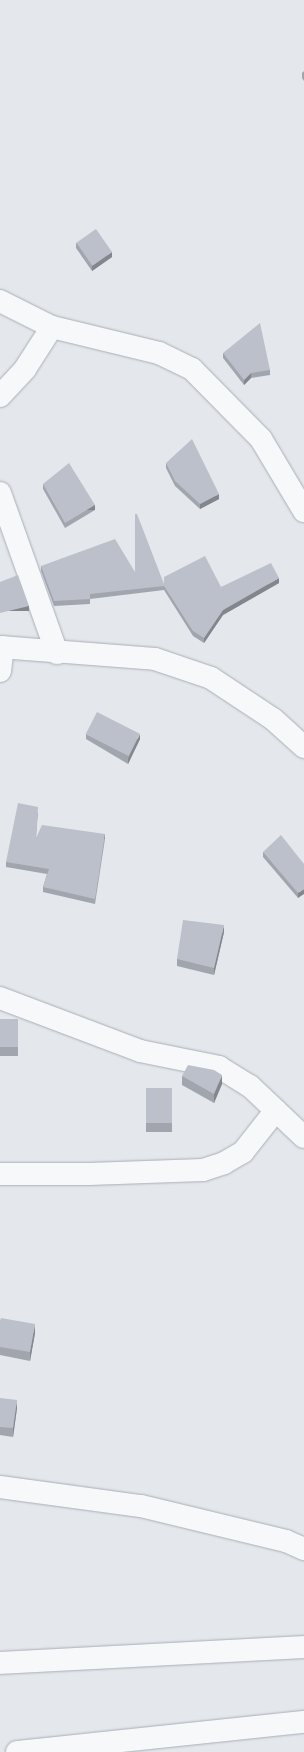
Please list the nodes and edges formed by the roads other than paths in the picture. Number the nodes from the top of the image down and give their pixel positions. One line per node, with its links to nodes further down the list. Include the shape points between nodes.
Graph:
1 (0, 301): 2 (street)
2 (52, 327): 3 (street, via 26,368); 5 (street, via 159,353 192,369 261,439)
3 (0, 396)
4 (0, 493): 7 (street)
5 (304, 510)
6 (2, 647): 7 (street); 8 (street)
7 (57, 653): 9 (street, via 155,659 211,678 273,719)
8 (0, 672)
9 (304, 747)
10 (0, 998): 11 (street, via 140,1051 220,1066 250,1086)
11 (276, 1110): 12 (street); 13 (street, via 242,1152 224,1163 202,1170)
12 (304, 1137)
13 (0, 1174)
14 (0, 1487): 15 (street, via 141,1506 286,1541)
15 (304, 1549)
16 (304, 1647): 17 (street)
17 (0, 1664)
18 (304, 1722): 19 (street)
19 (17, 1752)

